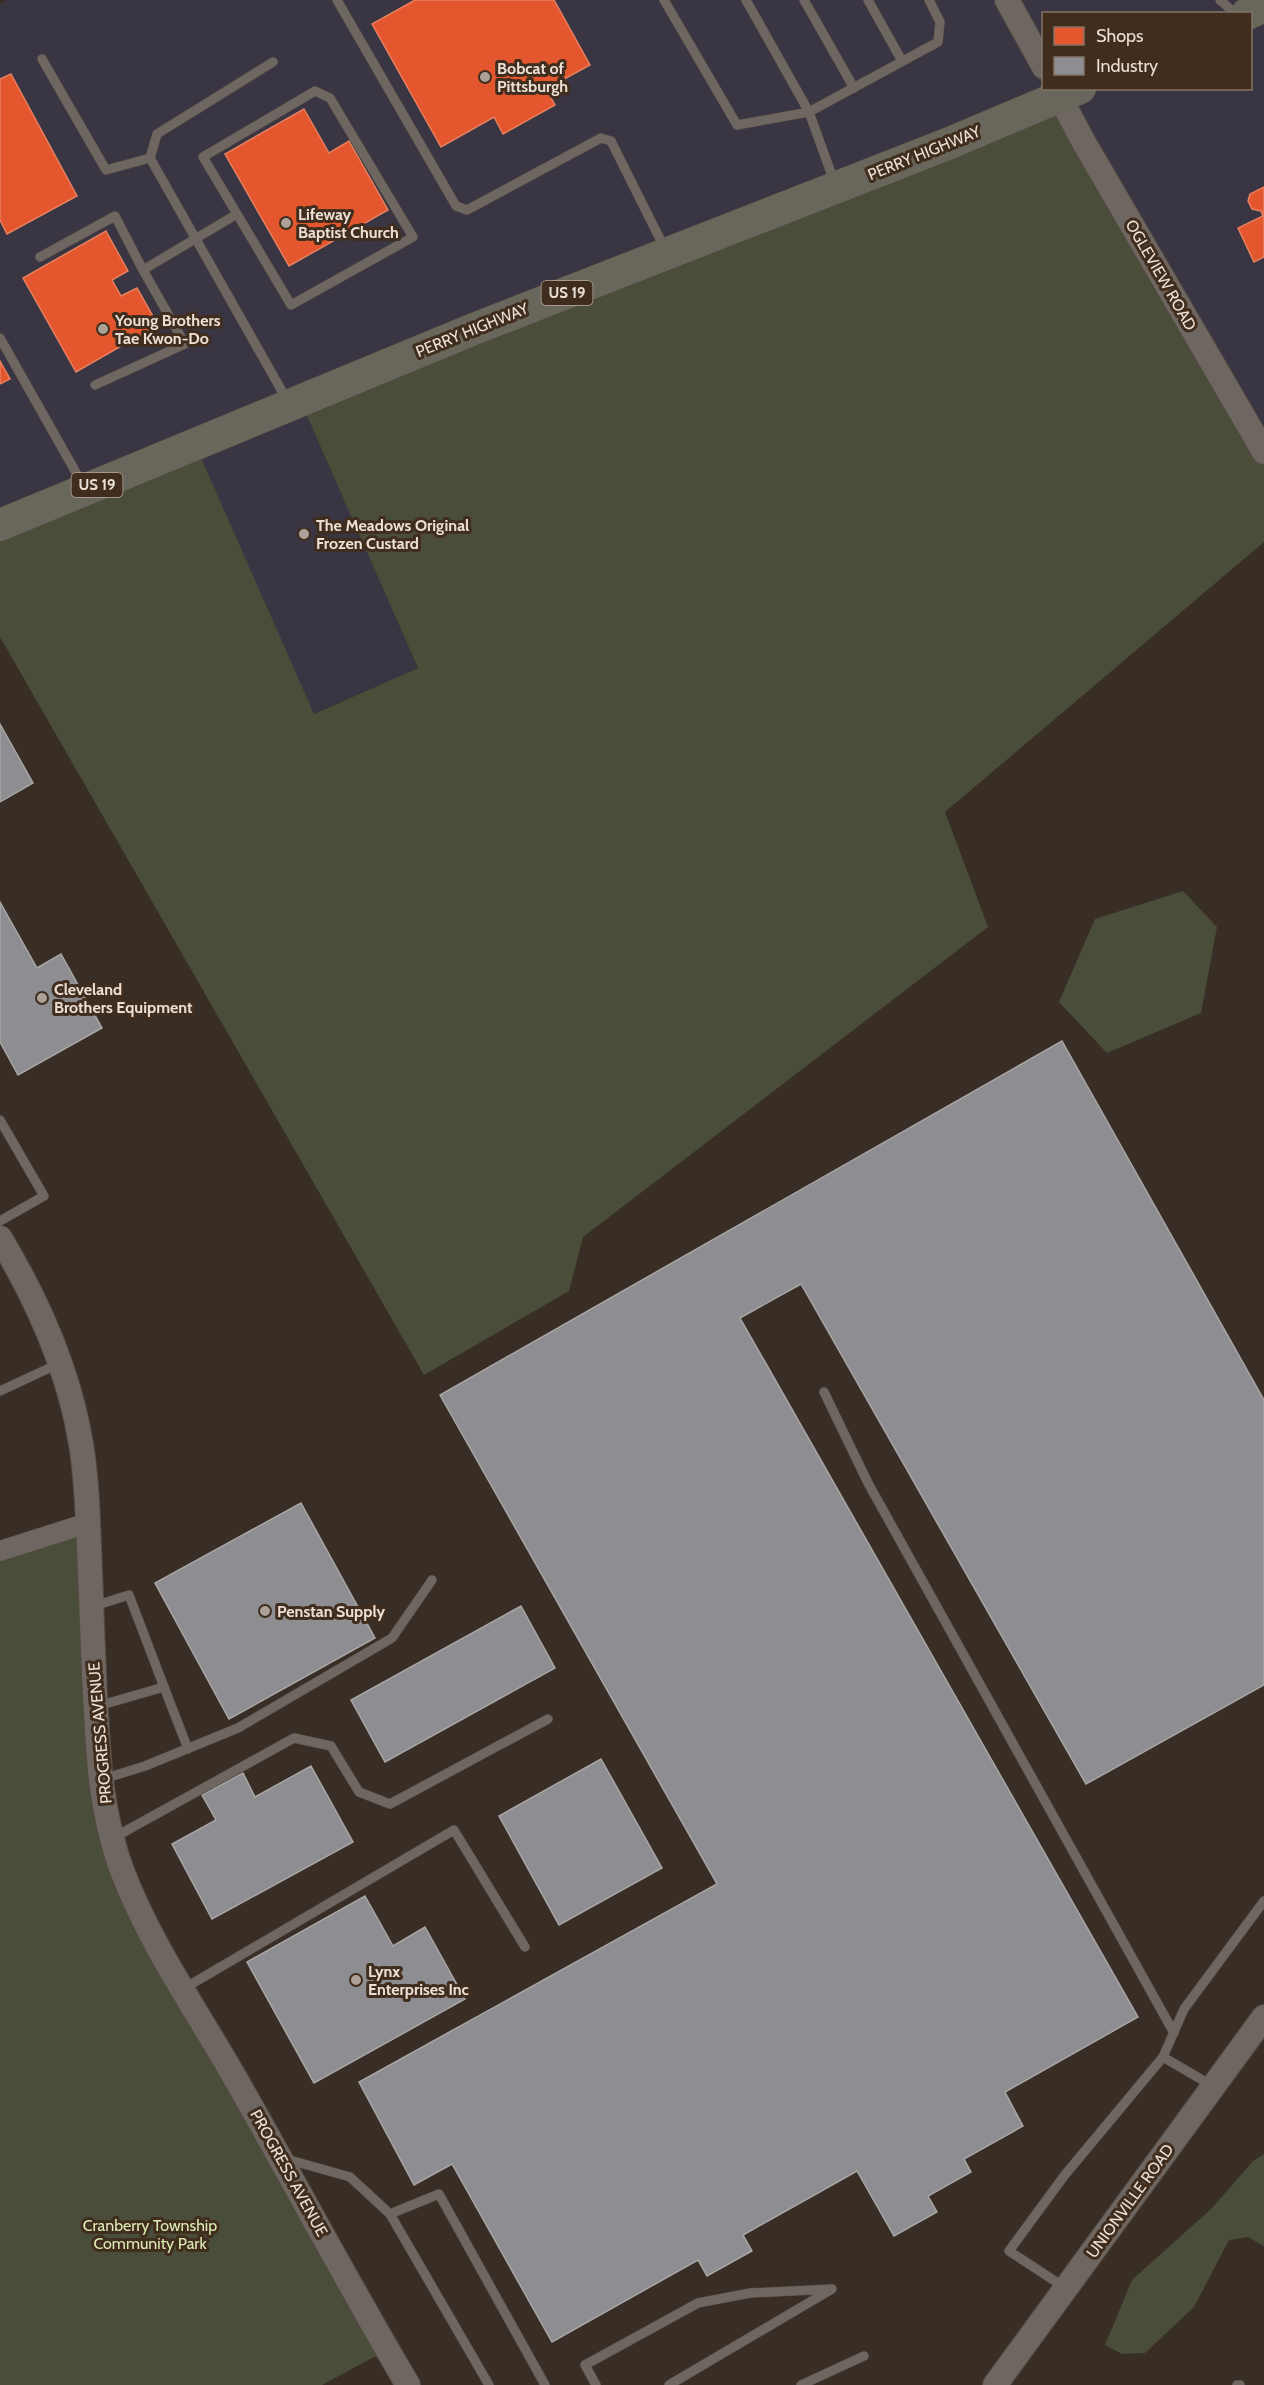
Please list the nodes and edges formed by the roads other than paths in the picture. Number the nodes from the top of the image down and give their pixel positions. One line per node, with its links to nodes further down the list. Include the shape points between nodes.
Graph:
1 (337, 0): 21 (lane, via 456,206 467,210 601,138 611,141)
2 (664, 0): 16 (lane, via 737,125)
3 (746, 0): 16 (lane)
4 (804, 0): 14 (lane)
5 (868, 0): 11 (lane)
6 (929, 0): 11 (lane, via 940,22 938,42)
7 (1007, 0): 13 (street)
8 (1220, 0): 9 (lane)
9 (1234, 12)
10 (42, 59): 17 (lane, via 106,170)
11 (902, 61): 14 (lane)
12 (273, 62): 17 (lane, via 158,134)
13 (1042, 63)
14 (854, 88): 16 (lane)
15 (1065, 91): 18 (main road, PERRY HIGHWAY / US 19); 27 (street, OGLEVIEW ROAD, via 1083,141)
16 (809, 112): 18 (lane)
17 (150, 158): 20 (lane)
18 (836, 188): 21 (main road, PERRY HIGHWAY / US 19)
19 (237, 214): 19 (lane, via 203,157 315,91 330,98 412,237 291,305); 20 (lane)
20 (196, 238): 23 (lane); 26 (lane)
21 (667, 254): 26 (main road, PERRY HIGHWAY / US 19)
22 (40, 257): 23 (lane, via 115,216)
23 (143, 270): 25 (lane, via 185,344)
24 (0, 338): 28 (lane)
25 (95, 385)
26 (289, 405): 28 (main road, PERRY HIGHWAY / US 19)
27 (1264, 452)
28 (85, 490): 29 (main road, PERRY HIGHWAY / US 19)
29 (0, 525)
30 (0, 1120): 31 (lane, via 44,1196)
31 (0, 1221)
32 (0, 1238): 33 (street, PROGRESS AVENUE, via 41,1317)
33 (60, 1364): 34 (lane); 36 (street, PROGRESS AVENUE, via 81,1443)
34 (0, 1390)
35 (824, 1392): 50 (lane, via 874,1493)
36 (88, 1523): 37 (street); 39 (street, PROGRESS AVENUE)
37 (0, 1551)
38 (432, 1580): 43 (lane, via 392,1638 238,1728)
39 (92, 1607): 40 (lane, via 129,1594); 41 (street, PROGRESS AVENUE)
40 (164, 1687): 41 (lane); 43 (lane)
41 (96, 1707): 44 (street, PROGRESS AVENUE)
42 (549, 1719): 45 (lane, via 390,1804 359,1792 331,1746 294,1738)
43 (188, 1749): 44 (lane)
44 (101, 1780): 45 (street, PROGRESS AVENUE)
45 (112, 1838): 48 (street, PROGRESS AVENUE, via 132,1894)
46 (1264, 1901): 50 (lane, via 1184,2009)
47 (525, 1947): 48 (lane, via 454,1830)
48 (183, 1989): 53 (street, PROGRESS AVENUE)
49 (1264, 2017): 52 (street, UNIONVILLE ROAD)
50 (1174, 2033): 51 (lane)
51 (1163, 2057): 52 (lane); 55 (lane, via 1064,2176 1009,2251)
52 (1213, 2086): 55 (street, UNIONVILLE ROAD)
53 (280, 2157): 54 (lane, via 350,2177); 57 (street, PROGRESS AVENUE)
54 (390, 2214): 58 (lane); 59 (lane, via 439,2194)
55 (1066, 2288): 63 (street, UNIONVILLE ROAD)
56 (864, 2356): 62 (lane)
57 (408, 2385)
58 (489, 2385)
59 (545, 2385)
60 (596, 2385): 61 (lane, via 585,2365 698,2303 750,2293 832,2289)
61 (669, 2385)
62 (801, 2385)
63 (995, 2385)

